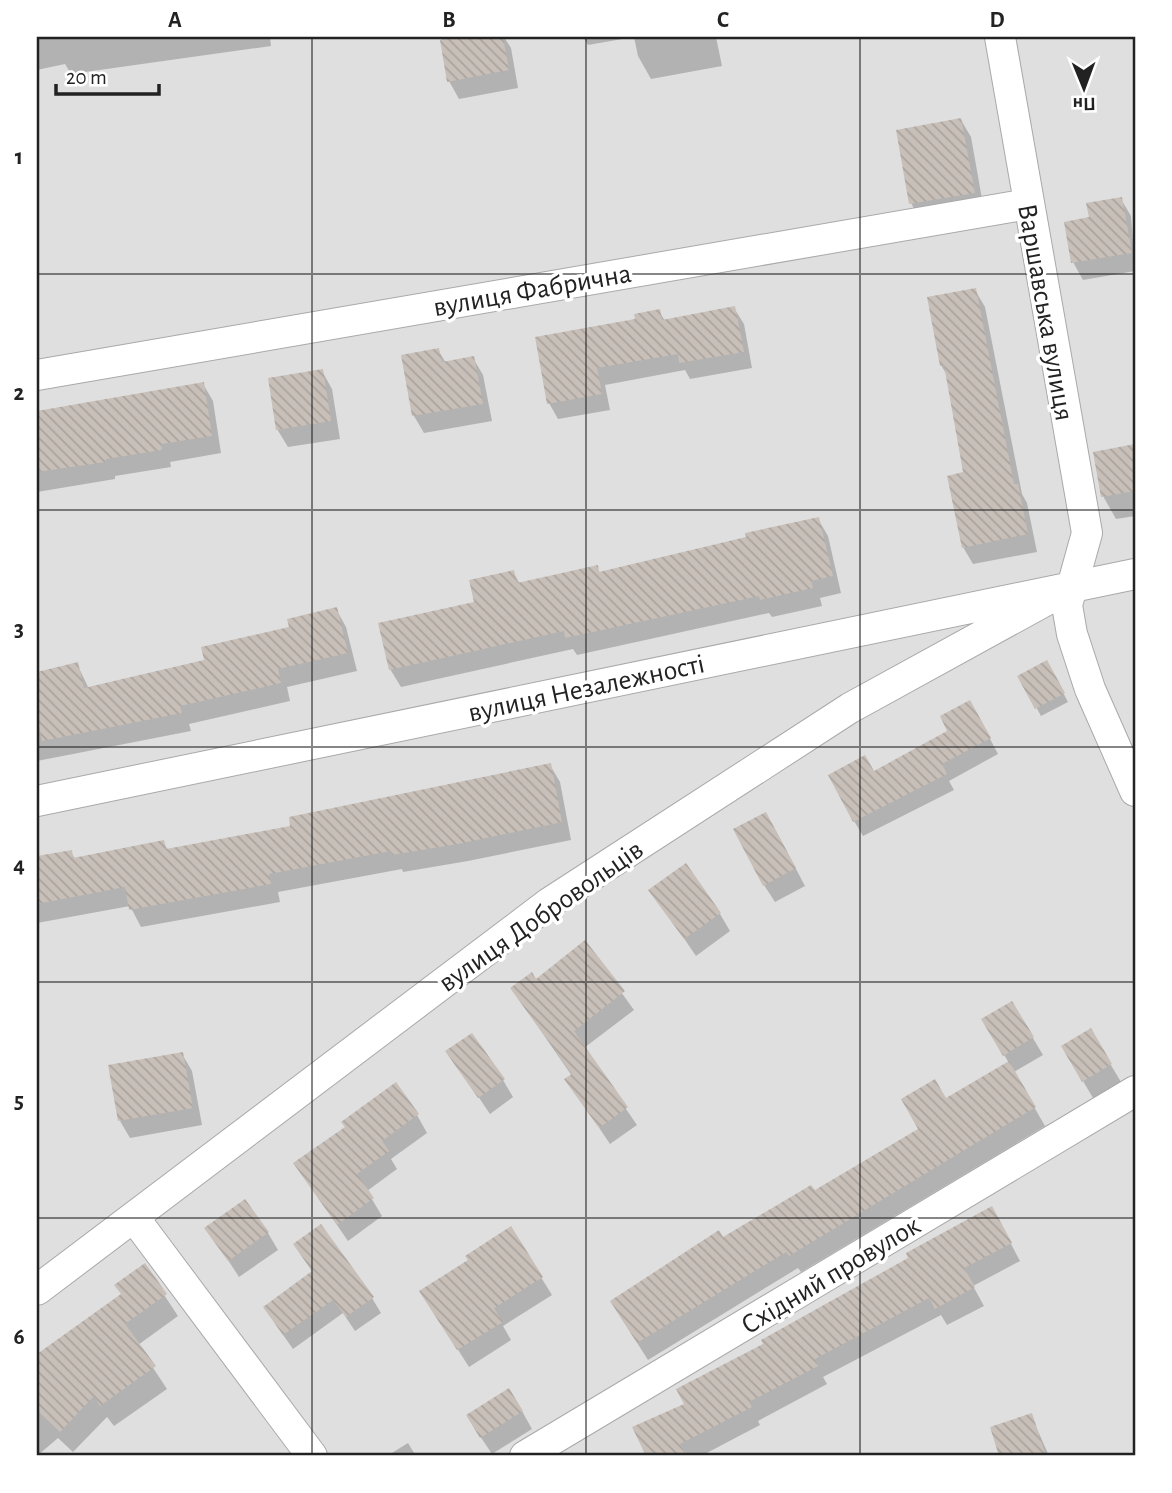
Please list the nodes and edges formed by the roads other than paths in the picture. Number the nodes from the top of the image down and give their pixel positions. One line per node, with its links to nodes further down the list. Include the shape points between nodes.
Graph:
1 (1000, 37): 2 (street, Варшавська вулиця)
2 (1028, 204): 3 (street, вулиця Фабрична); 5 (street, Варшавська вулиця, via 1087,533)
3 (37, 375)
4 (1135, 574): 5 (street, вулиця Незалежності)
5 (1074, 585): 6 (street, via 1067,604 1072,634 1090,689); 7 (street, вулиця Незалежності); 9 (street, вулиця Добровольців, via 850,708 549,902)
6 (1135, 791)
7 (37, 801)
8 (1135, 1091): 12 (street, Східний провулок)
9 (135, 1219): 10 (street, вулиця Добровольців); 11 (street)
10 (37, 1290)
11 (312, 1456)
12 (525, 1456)

